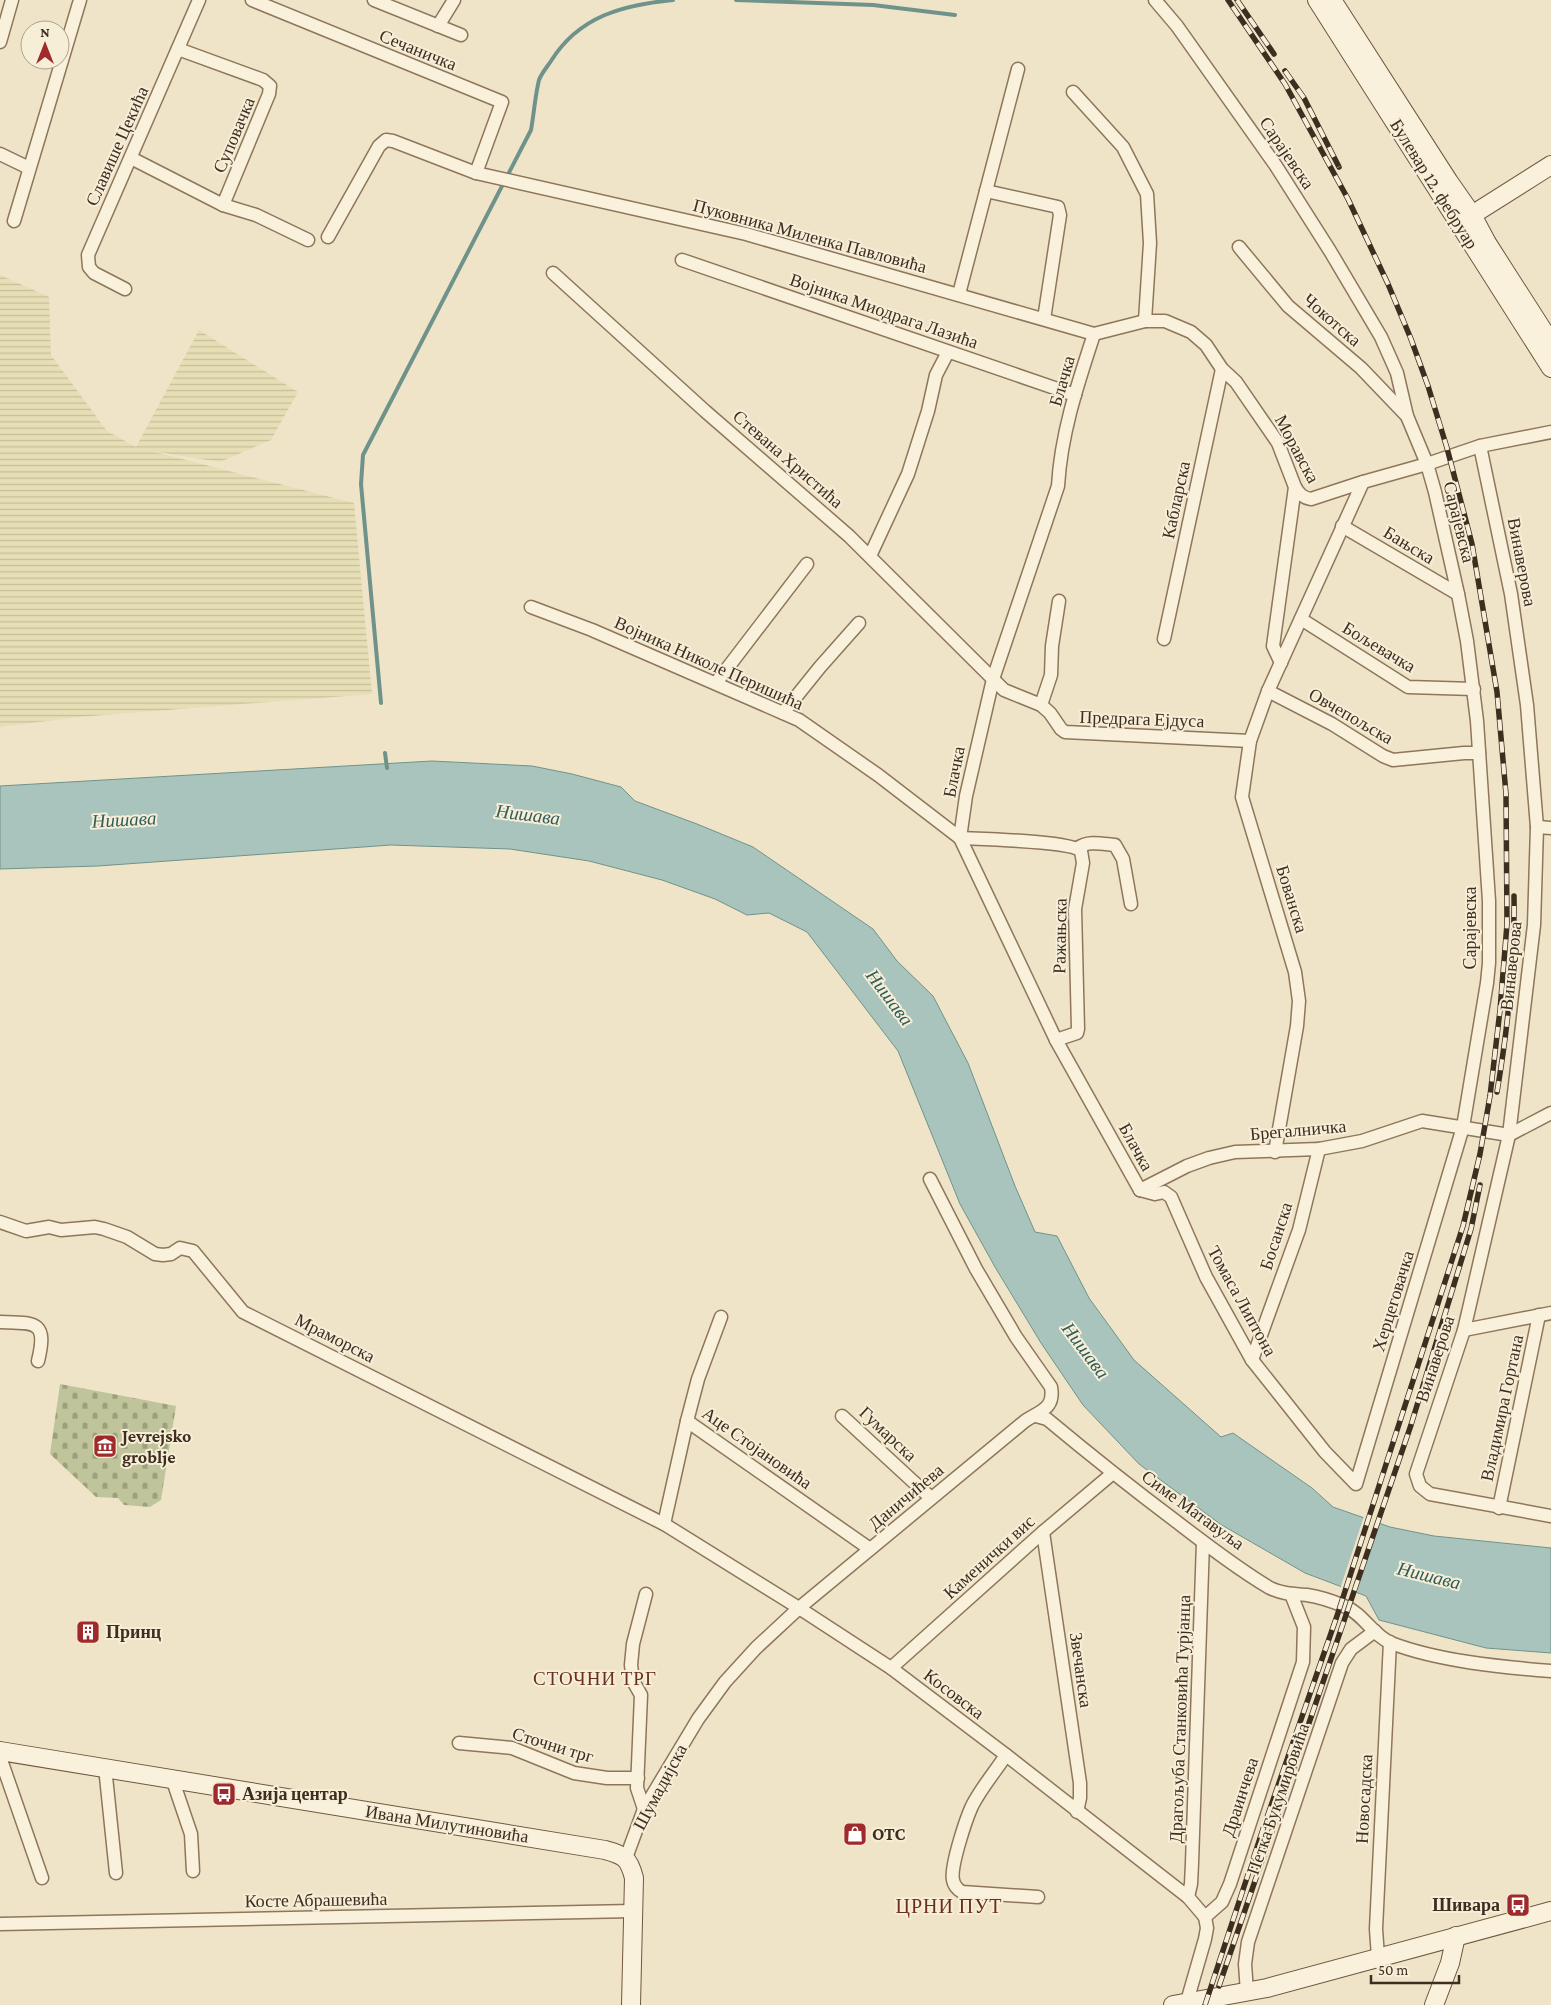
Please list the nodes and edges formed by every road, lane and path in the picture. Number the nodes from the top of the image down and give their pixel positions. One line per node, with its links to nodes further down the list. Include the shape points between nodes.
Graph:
1 (12, 0): 12 (street)
2 (80, 0): 19 (street)
3 (198, 0): 13 (street, Славише Цекића)
4 (252, 0): 20 (street, Сечаничка, via 502,102)
5 (374, 0): 10 (street)
6 (454, 0): 10 (street)
7 (1155, 0): 40 (street, Сарајевска, via 1276,166 1330,251 1381,338 1397,373)
8 (1317, 0): 23 (main road, Булевар 12. фебруар)
9 (1332, 0): 23 (main road, Булевар 12. фебруар, via 1449,182)
10 (438, 26): 11 (street)
11 (461, 35)
12 (0, 42)
13 (178, 49): 17 (street, Славише Цекића); 22 (street, Суповачка, via 263,80 270,86 270,94)
14 (1018, 69): 21 (street)
15 (1073, 92): 33 (street, via 1123,147 1147,194 1150,243)
16 (0, 154): 19 (street)
17 (131, 158): 22 (street); 30 (street, Славише Цекића, via 88,255 89,267 94,273)
18 (1551, 166): 23 (main road)
19 (29, 168): 24 (street)
20 (476, 173): 25 (street, Пуковника Миленка Павловића, via 386,140 379,146); 31 (street, Пуковника Миленка Павловића, via 746,234)
21 (986, 190): 31 (street); 32 (street, via 1058,207 1060,215)
22 (223, 205): 26 (street, via 256,215)
23 (1466, 219): 35 (main road, Булевар 12. фебруар, via 1488,243); 37 (main road, Булевар 12. фебруар)
24 (14, 221)
25 (328, 237)
26 (308, 240)
27 (1239, 247): 40 (street, Чокотска, via 1288,306 1361,368)
28 (682, 260): 36 (street, Војника Миодрага Лазића)
29 (553, 273): 47 (street, Стевана Христића)
30 (125, 289)
31 (959, 294): 32 (street, Пуковника Миленка Павловића)
32 (1044, 319): 34 (street, Пуковника Миленка Павловића)
33 (1145, 321): 34 (street, Моравска); 38 (street, Моравска, via 1165,321 1191,332 1206,345)
34 (1094, 334): 39 (street, Блачка)
35 (1551, 343)
36 (948, 352): 39 (street, Војника Миодрага Лазића); 47 (street, via 936,375 908,474)
37 (1551, 368)
38 (1222, 370): 45 (street, Моравска, via 1236,382 1278,443); 54 (street, Кабларска)
39 (1075, 395): 56 (street, Блачка, via 1059,458 1058,486)
40 (1407, 416): 43 (street, Сарајевска)
41 (1551, 432): 42 (street, Моравска)
42 (1480, 446): 43 (street, Моравска); 64 (street, Винаверова, via 1511,594 1526,705)
43 (1427, 464): 44 (street, Моравска); 49 (street, Сарајевска)
44 (1362, 482): 45 (street, Моравска, via 1311,499 1302,496); 46 (street, Бованска)
45 (1295, 487): 55 (street, via 1273,646)
46 (1342, 526): 49 (street, Бањска); 52 (street, Бованска)
47 (870, 556): 56 (street, Стевана Христића)
48 (807, 564): 57 (street)
49 (1458, 594): 58 (street, Сарајевска)
50 (1058, 601): 60 (street, via 1051,675)
51 (531, 607): 57 (street, Војника Николе Перишића)
52 (1301, 619): 55 (street, Бованска); 58 (street, Бољевачка, via 1408,687)
53 (859, 622): 61 (street)
54 (1164, 638)
55 (1281, 663): 59 (street, Бованска)
56 (993, 678): 60 (street, Предрага Ејдуса, via 1004,690); 66 (street, Блачка, via 966,796)
57 (716, 683): 61 (street, Војника Николе Перишића)
58 (1474, 690): 63 (street, Сарајевска)
59 (1268, 691): 62 (street, Бованска); 63 (street, Овчепољска, via 1393,760)
60 (1041, 705): 62 (street, Предрага Ејдуса, via 1060,729 1070,733)
61 (784, 713): 66 (street, Војника Николе Перишића, via 878,775)
62 (1250, 741): 74 (street, Бованска, via 1242,797 1296,972 1299,1000)
63 (1479, 754): 71 (street, Сарајевска, via 1489,901 1489,963)
64 (1537, 827): 65 (street); 72 (street, Винаверова, via 1534,925)
65 (1551, 828)
66 (960, 838): 67 (street); 69 (street, Блачка)
67 (1078, 848): 68 (street, via 1092,843 1114,845 1123,859); 69 (street, Ражањска, via 1083,863 1075,909 1078,1029 1074,1035)
68 (1132, 904)
69 (1056, 1040): 76 (street, Блачка)
70 (1551, 1113): 72 (street)
71 (1463, 1127): 72 (street, Брегалничка); 73 (street, Брегалничка, via 1422,1121 1362,1141); 88 (street, Херцеговачка)
72 (1509, 1135): 81 (street, Винаверова)
73 (1318, 1149): 74 (street, Брегалничка); 82 (street, Босанска, via 1299,1230)
74 (1275, 1152): 76 (street, Брегалничка, via 1235,1152 1209,1158)
75 (930, 1179): 85 (street, Даничићева, via 1016,1338 1051,1387 1053,1396 1049,1404)
76 (1140, 1190): 82 (street, Томаса Липтона, via 1155,1194 1164,1192 1170,1197 1206,1277)
77 (0, 1222): 92 (street, Мраморска, via 26,1231 49,1227 61,1230 95,1227 127,1237 156,1254 172,1254 180,1248 193,1251 243,1312)
78 (1545, 1314): 81 (street); 90 (street, Владимира Гортана)
79 (721, 1317): 86 (street, Аце Стојановића, via 698,1379)
80 (0, 1322): 83 (street, via 33,1324 39,1329 42,1346)
81 (1464, 1330): 90 (street, Винаверова, via 1418,1468 1417,1480 1430,1494)
82 (1252, 1360): 88 (street, Томаса Липтона, via 1325,1452)
83 (38, 1362)
84 (842, 1416): 89 (street, Гумарска)
85 (1036, 1416): 87 (street, Симе Матавуља, via 1047,1419); 89 (street, Даничићева, via 1025,1421)
86 (687, 1421): 92 (street); 95 (street, Аце Стојановића)
87 (1113, 1473): 93 (street, Каменички вис); 94 (street, Симе Матавуља)
88 (1356, 1484)
89 (931, 1498): 95 (street, Даничићева)
90 (1500, 1508): 91 (street)
91 (1551, 1516)
92 (664, 1524): 98 (street, Косовска)
93 (1043, 1532): 101 (street, Каменички вис); 111 (street, Звечанска, via 1080,1783)
94 (1203, 1542): 97 (street, Симе Матавуља, via 1271,1588); 117 (street, Драгољуба Станковића Турјанца, via 1192,1863)
95 (870, 1549): 98 (street, Даничићева)
96 (646, 1594): 109 (street, via 631,1665 641,1695)
97 (1291, 1594): 99 (street, Симе Матавуља, via 1317,1597 1354,1610); 120 (street, Драинчева, via 1304,1627 1303,1662 1226,1894)
98 (799, 1608): 101 (street, Косовска); 110 (street, Шумадијска, via 725,1682 698,1719)
99 (1375, 1631): 100 (street, Симе Матавуља); 124 (street, Петка Букумировића, via 1351,1649 1342,1663 1248,1942 1245,1964)
100 (1390, 1642): 102 (street, Симе Матавуља, via 1476,1663); 123 (street, Новосадска, via 1376,1929)
101 (891, 1668): 105 (street, Косовска)
102 (1551, 1671)
103 (459, 1743): 109 (street, Сточни трг, via 512,1748 574,1773)
104 (0, 1751): 107 (main road, Ивана Милутиновића)
105 (1006, 1755): 111 (street, Косовска); 116 (street, via 967,1817 953,1880 962,1892)
106 (0, 1756): 115 (street)
107 (105, 1767): 108 (main road, Ивана Милутиновића); 114 (street)
108 (172, 1778): 112 (main road, Ивана Милутиновића, via 605,1850); 113 (street, via 190,1834)
109 (638, 1778): 110 (street, via 637,1788)
110 (644, 1809): 112 (street, Шумадијска)
111 (1077, 1812): 117 (street, Косовска)
112 (626, 1858): 118 (main road, via 634,1878)
113 (193, 1871)
114 (116, 1873)
115 (42, 1878)
116 (1038, 1897)
117 (1188, 1897): 120 (street, Косовска)
118 (633, 1911): 121 (street, Косте Абрашевића); 126 (main road)
119 (1551, 1911): 122 (main road)
120 (1205, 1917): 125 (street, via 1205,1939)
121 (0, 1924)
122 (1456, 1936): 123 (main road); 127 (main road)
123 (1378, 1957): 124 (main road)
124 (1247, 1992): 125 (main road)
125 (1182, 2004)
126 (631, 2005)
127 (1434, 2005)

